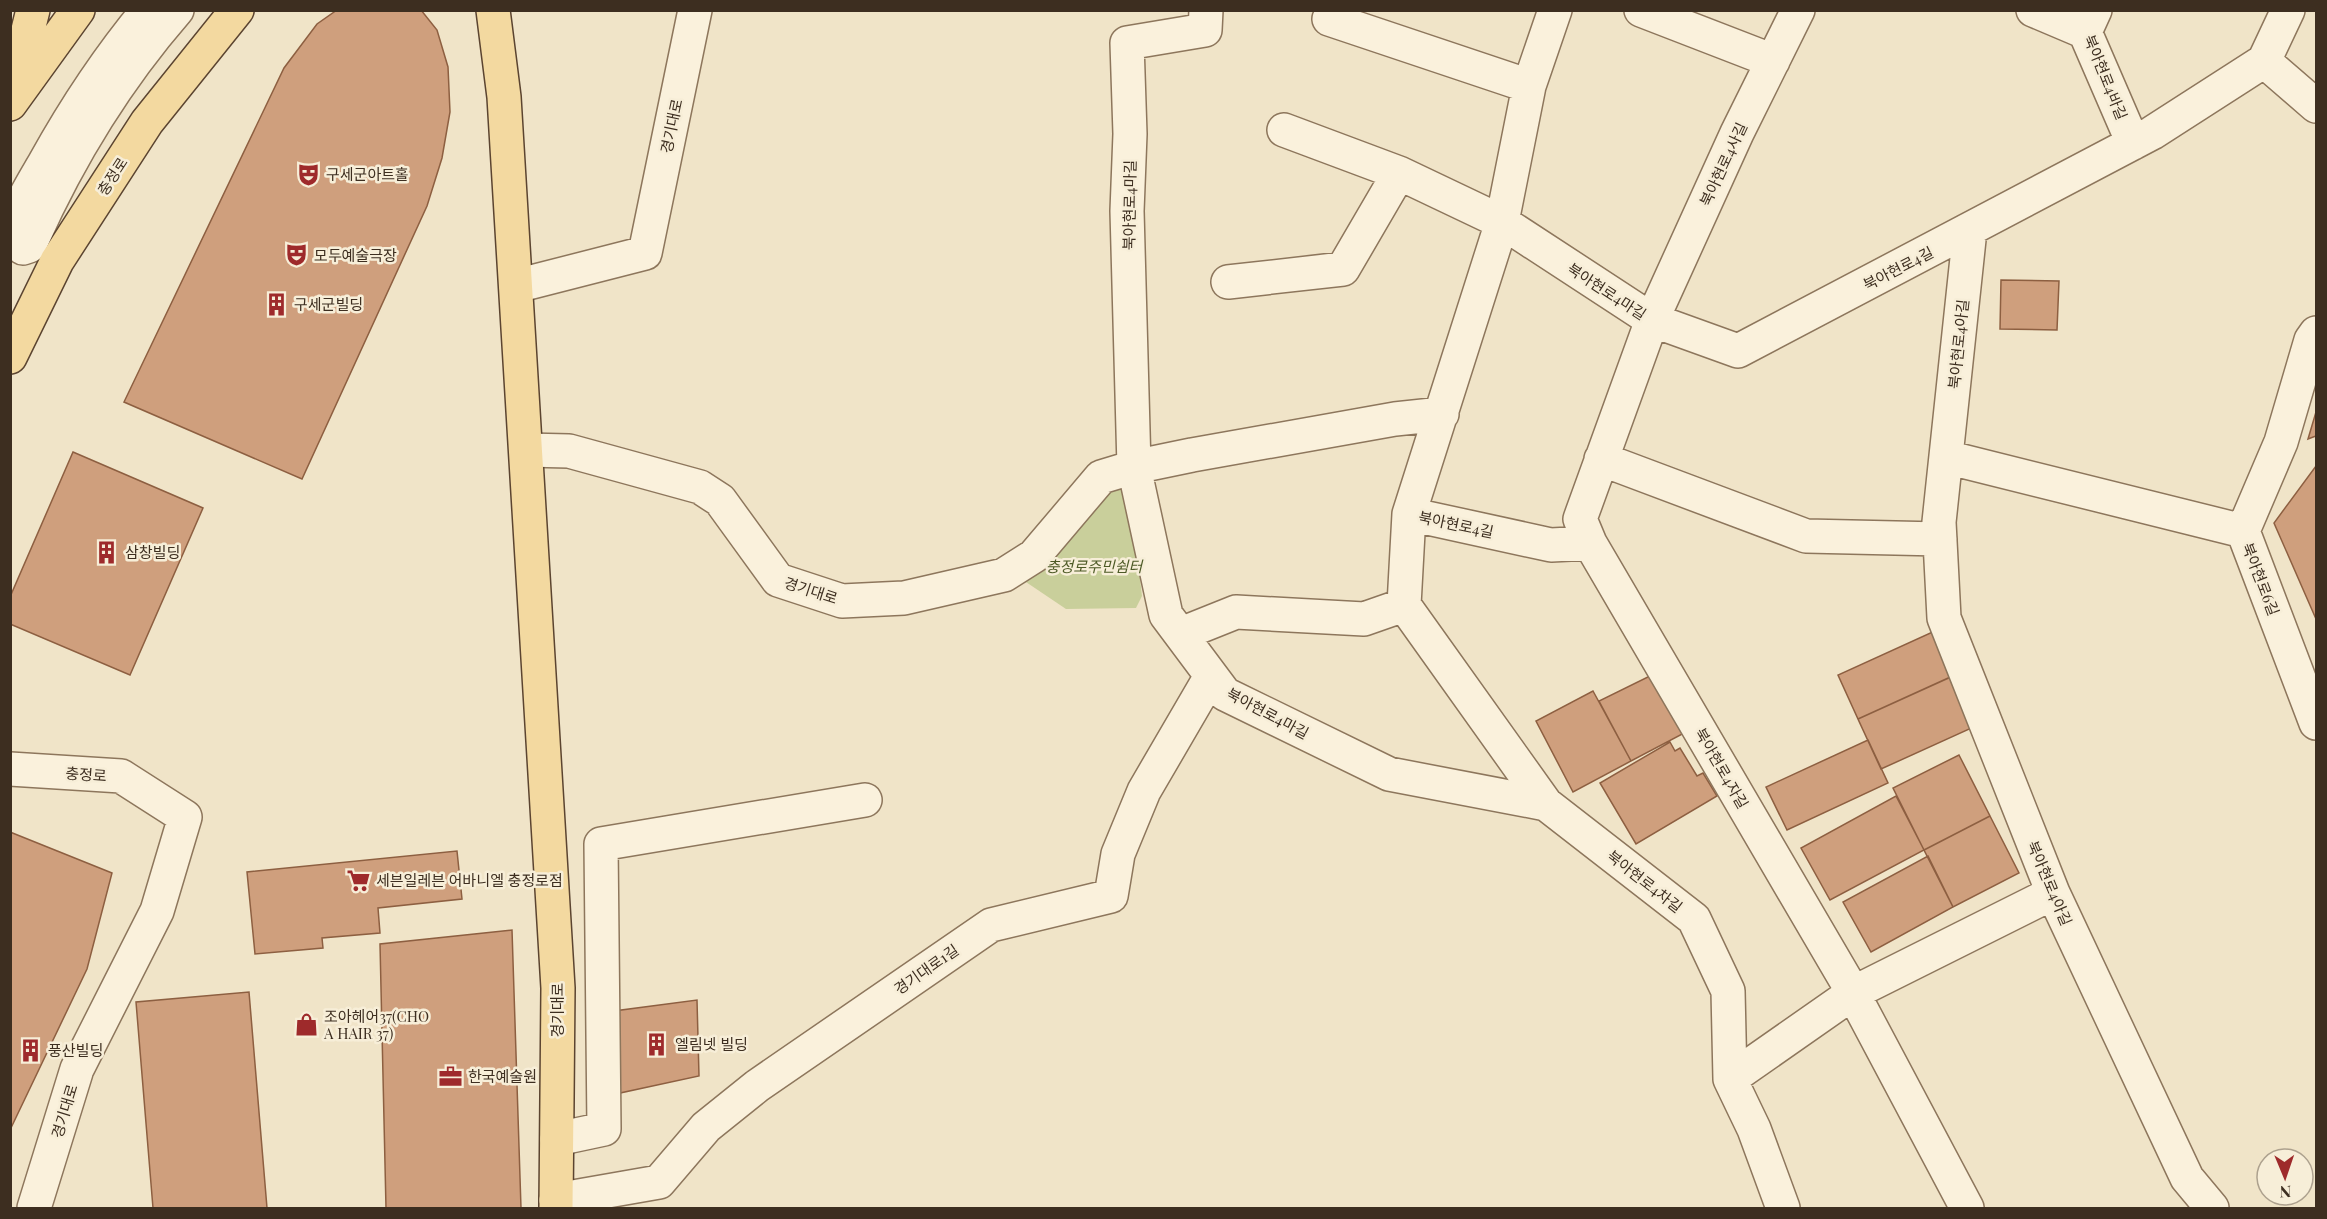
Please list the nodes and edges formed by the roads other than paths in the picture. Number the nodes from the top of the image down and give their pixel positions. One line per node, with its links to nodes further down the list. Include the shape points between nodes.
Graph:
1 (33, 10): 20 (main road)
2 (78, 10): 21 (main road)
3 (127, 10): 26 (street, via 69,86)
4 (148, 10): 5 (street, via 105,64 38,175 13,226 22,248 29,246 89,130)
5 (177, 10)
6 (237, 10): 33 (main road, 충정로, via 147,122 57,261)
7 (493, 10): 30 (main road, 경기대로, via 504,97)
8 (695, 10): 30 (street, 경기대로, via 645,253)
9 (1206, 10): 38 (street, 북아현로4마길, via 1205,30 1127,43)
10 (1555, 10): 19 (street)
11 (1641, 10): 17 (street)
12 (1798, 10): 17 (street, 북아현로4사길)
13 (2033, 10): 16 (street)
14 (2288, 10): 18 (street)
15 (1329, 19): 19 (street)
16 (2090, 21): 24 (street, 북아현로4바길)
17 (1773, 61): 31 (street, 북아현로4사길)
18 (2264, 62): 22 (street); 24 (street, 북아현로4길)
19 (1530, 86): 27 (street)
20 (10, 99)
21 (10, 105)
22 (2316, 106)
23 (1284, 130): 25 (street, 북아현로4마길)
24 (2133, 143): 28 (street, 북아현로4길)
25 (1399, 173): 27 (street, 북아현로4마길); 29 (street, via 1343,269)
26 (10, 182)
27 (1502, 222): 31 (street, 북아현로4마길); 34 (street)
28 (1970, 230): 31 (street, 북아현로4길, via 1738,351); 36 (street, 북아현로4아길)
29 (1228, 282)
30 (516, 286): 35 (main road, 경기대로)
31 (1652, 320): 37 (street)
32 (2316, 333): 40 (street, 북아현로6길, via 2280,442)
33 (10, 357)
34 (1442, 414): 38 (street); 39 (street)
35 (526, 450): 38 (street, 경기대로, via 568,451 700,486 720,500 778,580 842,601 904,598 1004,575 1034,555 1101,477); 54 (main road, 경기대로, via 558,988)
36 (1946, 457): 40 (street); 41 (street, 북아현로4아길)
37 (1601, 459): 41 (street, via 1806,536); 42 (street, via 1580,519)
38 (1134, 466): 44 (street, 북아현로4마길, via 1166,615)
39 (1409, 514): 42 (street, 북아현로4길, via 1551,545); 43 (street, 북아현로4길)
40 (2243, 531): 46 (street, 북아현로6길)
41 (1940, 539): 51 (street, 북아현로4아길, via 1944,618)
42 (1590, 543): 52 (street, 북아현로4자길)
43 (1404, 605): 44 (street, via 1364,619 1236,612); 49 (street, 북아현로4차길)
44 (1181, 634): 45 (street, 북아현로4마길)
45 (1212, 676): 49 (street, 북아현로4마길, via 1225,694 1389,774); 55 (street, 경기대로1길, via 1144,791 1118,854 1111,896 991,925 757,1086 706,1127 659,1182)
46 (2316, 723)
47 (10, 769): 50 (street, 충정로, via 121,776)
48 (864, 800): 54 (street, via 601,844 604,1129)
49 (1546, 804): 53 (street, 북아현로4차길, via 1694,919 1728,991)
50 (185, 817): 56 (street, 경기대로, via 157,911 77,1069)
51 (2053, 893): 52 (street); 59 (street, 북아현로4아길, via 2187,1178)
52 (1853, 993): 53 (street); 58 (street, 북아현로4자길)
53 (1730, 1079): 57 (street, 북아현로4차길, via 1754,1129)
54 (557, 1139): 55 (main road, 경기대로)
55 (556, 1204)
56 (34, 1209)
57 (1783, 1209)
58 (1967, 1209)
59 (2212, 1209)

